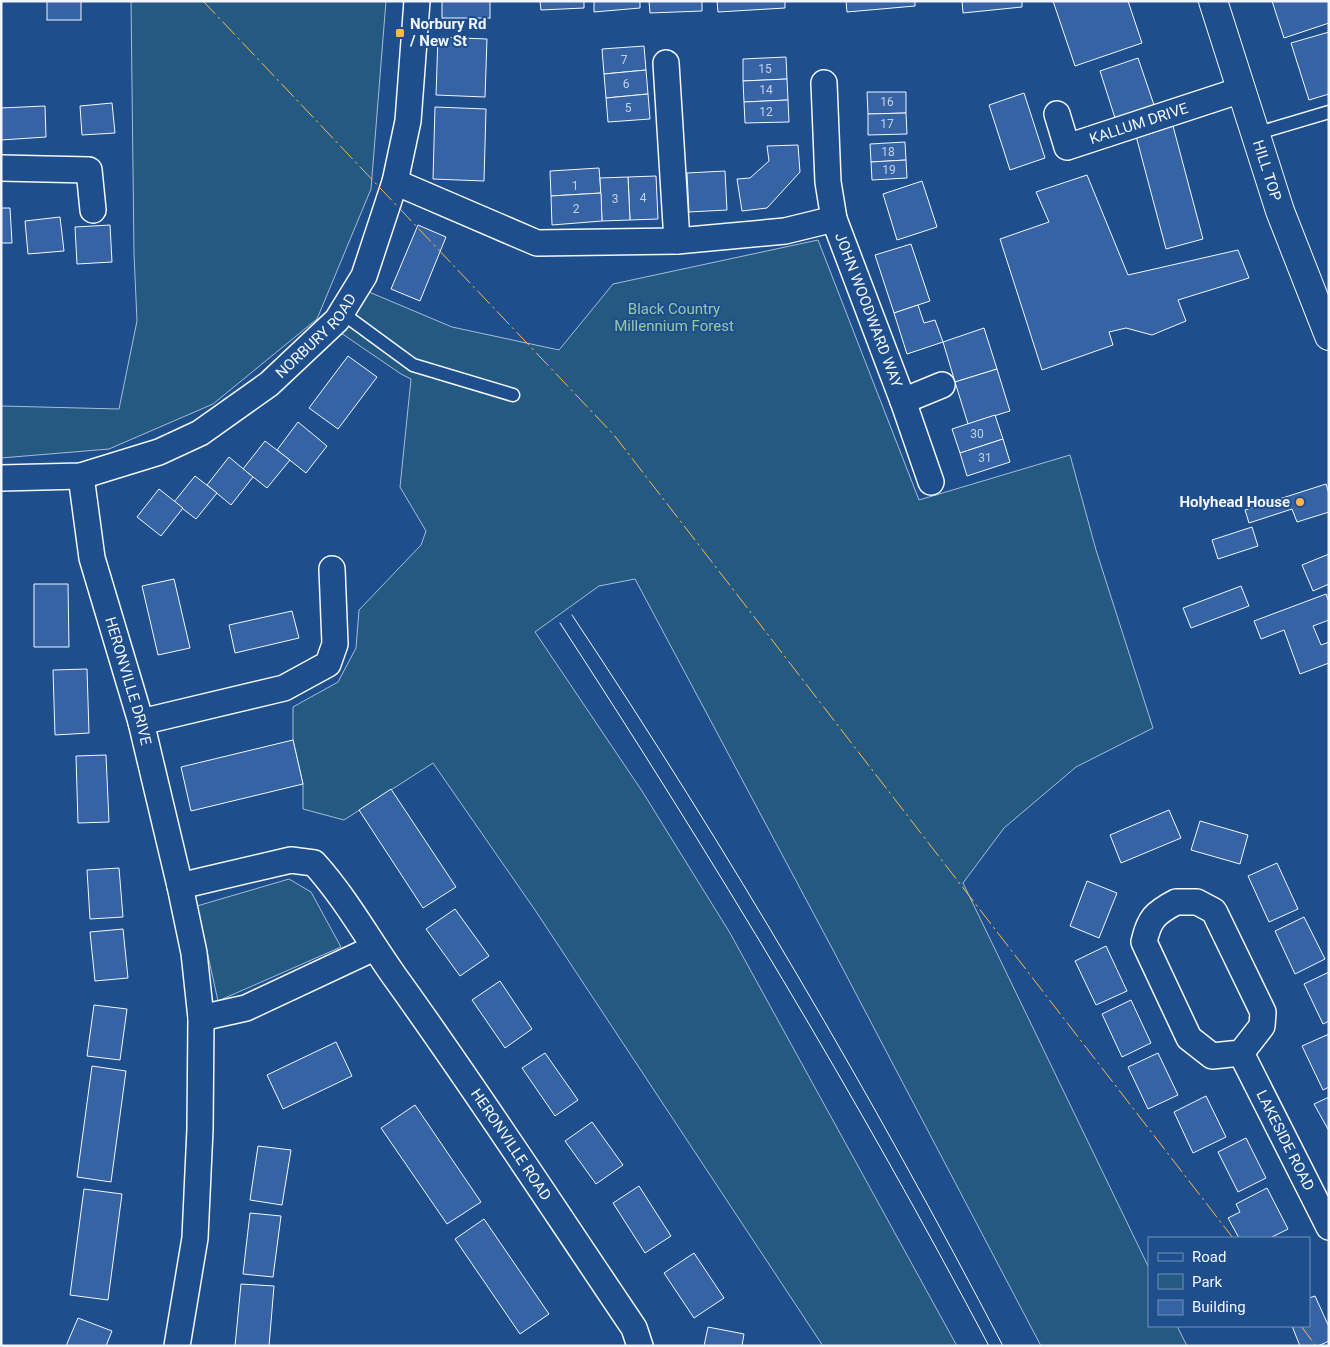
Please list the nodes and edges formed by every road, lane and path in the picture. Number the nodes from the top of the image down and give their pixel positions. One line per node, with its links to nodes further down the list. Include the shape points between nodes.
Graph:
1 (417, 1): 10 (street, NORBURY ROAD, via 408,122)
2 (1213, 1): 5 (main road, HILL TOP)
3 (666, 63): 13 (street)
4 (824, 83): 12 (street, JOHN WOODWARD WAY, via 828,182)
5 (1241, 90): 7 (street, KALLUM DRIVE, via 1067,146); 8 (main road, HILL TOP)
6 (1329, 112): 8 (lane)
7 (1057, 114)
8 (1255, 134): 15 (main road, HILL TOP, via 1280,211)
9 (1, 168): 11 (street, via 89,170)
10 (395, 182): 13 (street, JOHN WOODWARD WAY, via 537,243); 14 (street, NORBURY ROAD, via 364,276)
11 (93, 210)
12 (834, 219): 13 (street, JOHN WOODWARD WAY, via 785,231); 18 (street, JOHN WOODWARD WAY)
13 (677, 241)
14 (342, 313): 17 (lane, via 413,365); 19 (street, NORBURY ROAD, via 269,384 200,432 159,452)
15 (1329, 336)
16 (942, 385): 18 (street, JOHN WOODWARD WAY)
17 (513, 395)
18 (903, 401): 21 (street, JOHN WOODWARD WAY)
19 (81, 476): 20 (street, NORBURY ROAD); 23 (street, HERONVILLE DRIVE, via 92,558)
20 (1, 478)
21 (931, 482)
22 (332, 569): 23 (street, via 335,644 328,664 284,688)
23 (141, 722): 24 (street, HERONVILLE DRIVE)
24 (180, 886): 25 (street, HERONVILLE ROAD, via 291,860 314,863 330,880); 26 (street, via 194,953)
25 (374, 948): 26 (street, via 246,1008); 30 (street, HERONVILLE ROAD, via 634,1328)
26 (201, 1018): 29 (street, via 195,1238)
27 (1241, 1053): 27 (street, via 1262,1026 1263,1012 1214,912 1197,902 1176,902 1160,910 1147,927 1144,942 1189,1038 1212,1056); 28 (street, LAKESIDE ROAD)
28 (1329, 1227)
29 (177, 1346)
30 (640, 1346)

